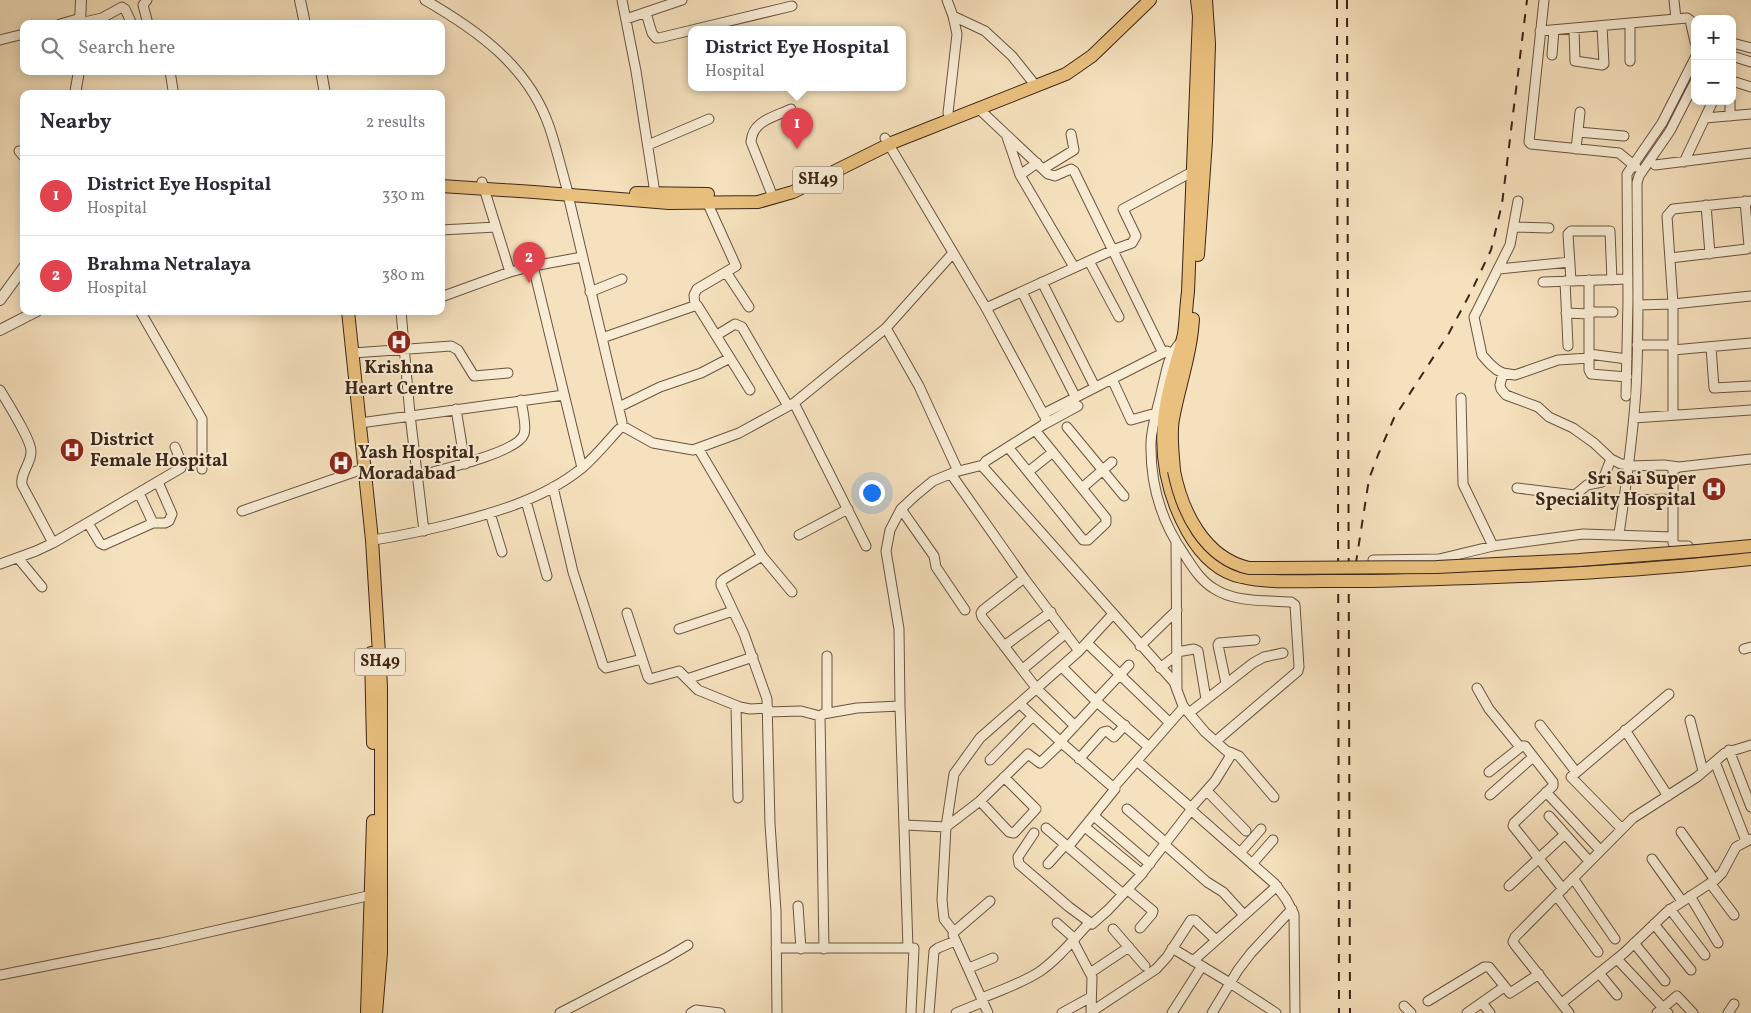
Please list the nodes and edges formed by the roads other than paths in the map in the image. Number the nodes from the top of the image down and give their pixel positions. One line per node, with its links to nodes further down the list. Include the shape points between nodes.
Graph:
1 (82, 0): 20 (street)
2 (147, 0): 23 (street, via 143,5)
3 (300, 0): 24 (street)
4 (306, 0): 25 (street)
5 (425, 0): 82 (street, via 491,44 514,66 536,98 548,125)
6 (622, 0): 18 (street)
7 (682, 0): 16 (street)
8 (947, 0): 17 (street)
9 (1138, 0): 47 (main road, SH49, via 1068,65)
10 (1150, 0): 58 (main road, SH49, via 1092,56 1066,74)
11 (1197, 0): 77 (main road)
12 (1206, 0): 93 (main road, via 1209,44 1206,141)
13 (1544, 0): 33 (street)
14 (1674, 0): 19 (street)
15 (792, 6): 28 (street)
16 (646, 12): 18 (street); 32 (street, via 656,38)
17 (953, 16): 47 (street, via 985,31 1012,56); 60 (street, via 956,34)
18 (626, 19): 70 (street)
19 (1676, 19): 26 (street); 27 (street, via 1687,18)
20 (80, 20)
21 (87, 20): 22 (street, via 102,18 122,7)
22 (130, 20)
23 (146, 20)
24 (304, 20)
25 (311, 20)
26 (1630, 24): 29 (street); 41 (street)
27 (1691, 24)
28 (708, 26)
29 (1602, 26): 30 (street); 30 (street, via 1602,65 1575,61)
30 (1574, 28): 31 (street)
31 (1554, 30): 33 (street); 38 (street)
32 (688, 31)
33 (1540, 32): 71 (street, via 1528,140 1530,144)
34 (20, 35): 35 (street)
35 (0, 40)
36 (1736, 44): 37 (street)
37 (1751, 48)
38 (1552, 55)
39 (1694, 60): 76 (street)
40 (1736, 60): 42 (street)
41 (1630, 61)
42 (1751, 62)
43 (78, 75): 50 (street)
44 (171, 75): 51 (street)
45 (317, 75): 52 (street)
46 (322, 75): 53 (street)
47 (1032, 81): 60 (main road, SH49)
48 (1736, 83): 49 (street)
49 (1751, 87)
50 (76, 90)
51 (173, 90)
52 (318, 90)
53 (324, 90)
54 (1691, 90): 76 (street, via 1670,131)
55 (1711, 105): 63 (street)
56 (1730, 105): 62 (street)
57 (791, 109): 83 (street, via 759,124 751,135)
58 (979, 109): 67 (street); 69 (main road, SH49)
59 (1580, 112): 65 (street)
60 (948, 114): 69 (main road, SH49)
61 (1751, 114): 62 (street)
62 (1730, 116): 63 (street)
63 (1705, 118): 73 (street)
64 (710, 119): 70 (street)
65 (1578, 132): 68 (street); 71 (street)
66 (1071, 134): 75 (street, via 1074,150)
67 (1007, 135): 75 (street); 78 (street)
68 (1624, 136)
69 (886, 142): 83 (main road, SH49); 87 (main road, SH49, via 793,192 758,202); 95 (street)
70 (648, 145): 84 (street)
71 (1576, 149): 76 (street, via 1618,153)
72 (1751, 153): 73 (street)
73 (1684, 162): 74 (street)
74 (1655, 165)
75 (1040, 166): 78 (street); 94 (street, via 1052,176 1071,169 1074,171)
76 (1637, 168): 108 (street, via 1627,174 1626,179); 123 (street)
77 (1192, 172): 93 (main road); 94 (street, via 1123,210 1136,236 1132,243)
78 (1020, 175): 102 (street)
79 (445, 180): 81 (main road, SH49)
80 (445, 186): 81 (main road, SH49)
81 (483, 186): 82 (main road, SH49); 89 (street)
82 (567, 192): 84 (main road, SH49); 87 (main road, SH49, via 669,203); 97 (street)
83 (771, 192): 84 (main road, SH49, via 753,195)
84 (655, 193)
85 (1518, 201): 90 (street)
86 (1748, 201): 88 (street); 96 (street, via 1747,249)
87 (707, 202): 106 (street, via 736,263)
88 (1706, 206): 96 (street); 98 (street, via 1669,212)
89 (496, 227): 92 (street); 105 (street)
90 (1514, 227): 91 (street); 103 (street)
91 (1549, 228)
92 (445, 230)
93 (1194, 245): 137 (main road); 191 (main road, via 1192,334 1172,425)
94 (1113, 250): 99 (street); 144 (street)
95 (953, 253): 122 (street); 133 (street)
96 (1710, 254): 98 (street)
97 (582, 257): 101 (street); 114 (street)
98 (1670, 258): 120 (street)
99 (1089, 261): 102 (street); 132 (street)
100 (1570, 262): 103 (street); 110 (street, via 1569,232 1608,230 1611,233); 111 (street)
101 (533, 266): 105 (street); 157 (street)
102 (1074, 268): 112 (street)
103 (1499, 269): 150 (street, via 1475,314 1474,322 1482,355)
104 (20, 272): 118 (street)
105 (510, 272): 116 (street)
106 (726, 272): 119 (street, via 697,289); 121 (street)
107 (622, 279): 114 (street)
108 (1628, 279): 110 (street); 123 (street)
109 (1589, 280): 110 (street); 111 (street); 126 (street)
110 (1612, 280)
111 (1568, 281): 113 (street); 125 (street)
112 (1042, 282): 115 (street); 154 (street)
113 (1543, 282)
114 (590, 292): 136 (street)
115 (1022, 292): 122 (street); 161 (street)
116 (445, 296)
117 (1751, 296): 120 (street)
118 (0, 300)
119 (695, 304): 135 (street); 136 (street)
120 (1673, 304): 123 (street); 142 (street)
121 (749, 307)
122 (986, 308): 167 (street)
123 (1634, 309): 140 (street); 148 (street)
124 (1613, 312): 126 (street)
125 (1566, 313): 126 (street); 139 (street)
126 (1589, 313): 146 (street)
127 (29, 315): 134 (street)
128 (142, 315): 188 (street, via 202,419)
129 (341, 315): 190 (main road, SH49)
130 (348, 315): 145 (main road, SH49)
131 (402, 315): 143 (street)
132 (1119, 317)
133 (886, 328): 162 (street); 192 (street, via 919,386)
134 (0, 330)
135 (717, 335): 147 (street); 162 (street, via 735,324 742,327)
136 (602, 338): 163 (street)
137 (1179, 344): 144 (street); 166 (street, via 1171,354); 191 (main road, via 1162,435)
138 (1751, 344): 141 (street)
139 (1568, 346)
140 (1637, 346): 142 (street); 170 (street)
141 (1711, 347): 142 (street); 153 (street, via 1714,388)
142 (1673, 348): 169 (street)
143 (404, 349): 145 (street); 149 (street, via 451,346 458,350 474,376); 168 (street)
144 (1164, 353): 152 (street)
145 (353, 354): 171 (main road, SH49)
146 (1589, 356): 148 (street); 150 (street, via 1558,360 1515,375); 151 (street, via 1591,374)
147 (730, 358): 156 (street); 163 (street)
148 (1627, 359): 151 (street)
149 (508, 373)
150 (1503, 373): 180 (street, via 1500,385 1506,395 1534,405 1549,417 1573,428)
151 (1626, 377): 158 (street)
152 (1112, 379): 154 (street); 166 (street, via 1131,420)
153 (1751, 386)
154 (1096, 387): 161 (street)
155 (0, 390): 216 (street, via 30,444 31,455 22,485)
156 (750, 390)
157 (564, 395): 160 (street); 187 (street)
158 (1626, 396)
159 (1462, 398): 218 (street, via 1463,484)
160 (522, 400): 164 (street); 183 (street, via 525,431 521,440)
161 (1077, 402): 167 (street); 172 (street)
162 (791, 404): 178 (street, via 739,433); 204 (street)
163 (619, 407): 173 (street)
164 (456, 408): 168 (street); 183 (street)
165 (1751, 410): 169 (street)
166 (1156, 413): 215 (street, via 1151,442 1154,482 1162,515)
167 (1043, 414): 172 (street)
168 (410, 415): 171 (street); 194 (street)
169 (1673, 415): 170 (street)
170 (1634, 418): 185 (street)
171 (360, 422): 214 (main road, SH49)
172 (1044, 425): 175 (street)
173 (623, 426): 178 (street, via 653,443 693,450); 187 (street)
174 (1067, 427): 189 (street)
175 (1035, 430): 177 (street); 179 (street)
176 (175, 447): 195 (street, via 182,466)
177 (1008, 447): 184 (street, via 986,460); 193 (street)
178 (698, 448): 222 (street)
179 (1053, 452): 193 (street); 197 (street)
180 (1611, 458): 185 (street); 198 (street, via 1602,482 1587,485 1575,495)
181 (1751, 459): 186 (street)
182 (1112, 462): 189 (street)
183 (466, 464): 194 (street)
184 (984, 465): 192 (street); 236 (street)
185 (1626, 465): 186 (street); 202 (street)
186 (1679, 467): 201 (street, via 1674,470)
187 (582, 468): 196 (street)
188 (202, 469)
189 (1103, 470): 197 (street); 200 (street)
190 (357, 471): 206 (street); 333 (main road, SH49, via 367,550)
191 (1170, 471): 221 (main road, bridge, via 1202,537 1218,552 1249,568 1437,567 1697,551); 221 (main road, bridge, via 1178,514 1196,546 1218,567 1242,577 1314,581 1480,579 1693,565)
192 (954, 472): 205 (street, via 933,482); 228 (street)
193 (1028, 472): 197 (street, via 1086,541 1106,520)
194 (417, 476): 210 (street)
195 (158, 482): 199 (street); 208 (street, via 172,514 165,523)
196 (553, 487): 203 (street); 248 (street, via 573,572 603,665 606,668)
197 (1082, 488)
198 (1517, 488)
199 (140, 493): 208 (street); 209 (street)
200 (1124, 496)
201 (1673, 499): 202 (street); 213 (street)
202 (1624, 500): 211 (street)
203 (526, 501): 207 (street); 227 (street)
204 (848, 509): 212 (street); 217 (street)
205 (901, 509): 231 (street, via 934,556 936,567); 264 (street, via 890,530 886,551 899,629)
206 (242, 511)
207 (490, 513): 210 (street); 220 (street)
208 (153, 522): 209 (street, via 104,546)
209 (88, 523): 216 (street)
210 (424, 531): 214 (street)
211 (1619, 534): 213 (street); 218 (street, via 1583,534)
212 (799, 535)
213 (1673, 536): 221 (street, via 1674,543 1680,547 1721,544)
214 (372, 540): 333 (main road, SH49, via 381,686)
215 (1176, 542): 232 (street); 275 (street, via 1196,572 1220,593 1295,605 1298,671)
216 (53, 543): 219 (street)
217 (866, 546)
218 (1493, 546): 224 (street, via 1439,559)
219 (36, 551): 223 (street); 226 (street)
220 (502, 552)
221 (1747, 553)
222 (762, 556): 230 (street); 233 (street, via 721,582)
223 (18, 558): 225 (street); 226 (street)
224 (1373, 560)
225 (0, 564)
226 (30, 572): 229 (street)
227 (547, 576)
228 (1024, 578): 234 (street); 241 (street, via 981,613)
229 (42, 586)
230 (792, 592)
231 (965, 610)
232 (1177, 610): 242 (street); 245 (street)
233 (733, 611): 237 (street); 246 (street)
234 (1050, 612): 238 (street); 241 (street)
235 (627, 613): 248 (street)
236 (1113, 614): 240 (street); 242 (street)
237 (679, 629)
238 (1066, 633): 243 (street); 252 (street)
239 (1256, 640): 255 (street, via 1219,644)
240 (1087, 643): 243 (street); 253 (street)
241 (1004, 646): 252 (street)
242 (1140, 646): 251 (street)
243 (1079, 651): 250 (street)
244 (1283, 653): 255 (street, via 1259,659)
245 (1177, 654): 251 (street); 258 (street); 260 (street, via 1194,649 1198,651)
246 (752, 656): 254 (street); 265 (street, via 766,694)
247 (827, 656): 267 (street)
248 (642, 659): 254 (street, via 650,679 676,671)
249 (1129, 665): 253 (street)
250 (1062, 667): 257 (street); 261 (street)
251 (1160, 668): 258 (street, via 1174,682)
252 (1023, 670): 257 (street)
253 (1120, 675): 261 (street); 270 (street)
254 (687, 679): 263 (street, via 698,690)
255 (1226, 683): 260 (street)
256 (1477, 688): 279 (street, via 1489,709)
257 (1037, 689): 262 (street); 272 (street)
258 (1177, 690): 266 (street)
259 (1669, 694): 274 (street)
260 (1206, 699): 266 (street)
261 (1097, 701): 272 (street); 273 (street)
262 (1020, 704): 268 (street); 305 (street, via 980,738 954,774)
263 (736, 706): 265 (street); 297 (street)
264 (900, 706): 267 (street, via 856,708); 304 (street)
265 (768, 710): 267 (street); 354 (street)
266 (1186, 710): 270 (street); 275 (street)
267 (823, 715): 358 (street)
268 (1033, 716): 276 (street); 284 (street)
269 (1690, 720): 287 (street)
270 (1170, 723): 278 (street)
271 (1540, 725): 289 (street)
272 (1075, 726): 276 (street)
273 (1125, 726): 278 (street); 283 (street, via 1114,737 1107,731 1103,732)
274 (1625, 730): 289 (street); 295 (street)
275 (1216, 741): 281 (street)
276 (1060, 742): 283 (street); 290 (street, via 1040,764 1028,754)
277 (1751, 745): 280 (street)
278 (1150, 746): 285 (street)
279 (1520, 747): 282 (street, via 1525,746); 288 (street)
280 (1729, 750): 286 (street); 300 (street)
281 (1230, 752): 292 (street, via 1231,757); 296 (street, via 1238,756)
282 (1533, 757): 293 (street, via 1553,782); 294 (street)
283 (1080, 759): 291 (street)
284 (990, 760)
285 (1137, 761): 291 (street); 301 (street)
286 (1715, 762): 287 (street); 315 (street)
287 (1703, 771): 295 (street)
288 (1489, 772)
289 (1576, 772): 309 (street, via 1572,779)
290 (1004, 777): 298 (street); 298 (street, via 1036,809 1014,833 1009,832)
291 (1114, 787): 302 (street, via 1115,791)
292 (1207, 791): 301 (street); 310 (street)
293 (1546, 792): 318 (street); 320 (street, via 1513,826)
294 (1490, 795)
295 (1668, 796): 309 (street, via 1633,818)
296 (1274, 797)
297 (738, 798)
298 (980, 801): 305 (street)
299 (1127, 808): 316 (street)
300 (1751, 808)
301 (1191, 809): 316 (street); 319 (street)
302 (1094, 816): 306 (street); 324 (street)
303 (1549, 816): 313 (street)
304 (905, 825): 305 (street); 355 (street)
305 (946, 827): 346 (street, via 942,900 944,919)
306 (1085, 827): 317 (street); 326 (street)
307 (1046, 828): 317 (street)
308 (1261, 829): 319 (street)
309 (1622, 829): 318 (street)
310 (1246, 831)
311 (1681, 832): 328 (street)
312 (1034, 833): 342 (street, via 1018,857 1019,864)
313 (1565, 834): 320 (street); 322 (street)
314 (1273, 840): 325 (street)
315 (1749, 840): 328 (street, via 1736,847 1722,873)
316 (1165, 843): 324 (street); 339 (street, via 1207,882 1223,892)
317 (1066, 846): 323 (street); 331 (street)
318 (1600, 850): 322 (street)
319 (1240, 853): 325 (street)
320 (1538, 859): 330 (street); 332 (street)
321 (1652, 859): 334 (street)
322 (1589, 861): 327 (street)
323 (1048, 864)
324 (1150, 864): 326 (street)
325 (1252, 864): 329 (street)
326 (1142, 874): 331 (street)
327 (1573, 878): 332 (street); 347 (street)
328 (1713, 882): 334 (street); 340 (street)
329 (1277, 886): 338 (street); 339 (street)
330 (1509, 886)
331 (1126, 892): 342 (street, via 1094,923); 344 (street, via 1153,912)
332 (1560, 893): 359 (street); 371 (street, via 1513,942)
333 (376, 894): 370 (street, via 161,943); 384 (main road, SH49); 385 (main road, SH49, via 381,953)
334 (1686, 899): 337 (street); 351 (street)
335 (990, 901): 346 (street)
336 (798, 906): 357 (street)
337 (1670, 909): 343 (street); 360 (street)
338 (1292, 910): 373 (street, via 1251,953); 398 (street)
339 (1244, 915): 349 (street)
340 (1734, 915)
341 (1057, 923): 348 (street)
342 (1089, 923): 348 (street)
343 (1654, 924): 350 (street); 367 (street)
344 (1140, 928)
345 (1114, 929): 353 (street)
346 (955, 936): 366 (street); 391 (street, via 934,951)
347 (1615, 939)
348 (1074, 940): 368 (street); 377 (street, via 1038,972)
349 (1216, 940): 356 (street, via 1193,919); 363 (street)
350 (1634, 943): 362 (street); 372 (street)
351 (1718, 943)
352 (688, 945): 386 (street)
353 (1129, 947): 364 (street); 368 (street)
354 (776, 948): 357 (street); 389 (street)
355 (908, 948): 358 (street); 390 (street, via 914,948)
356 (1172, 948): 363 (street); 383 (street, via 1156,969)
357 (801, 949): 358 (street)
358 (824, 949)
359 (1598, 952)
360 (1705, 955)
361 (993, 958): 366 (street)
362 (1616, 958): 369 (street); 382 (street)
363 (1194, 960): 365 (street)
364 (1145, 966)
365 (1202, 966): 373 (street); 395 (street)
366 (968, 968): 377 (street)
367 (1691, 970)
368 (1090, 973): 376 (street)
369 (1599, 973): 375 (street); 380 (street)
370 (0, 974)
371 (1538, 974): 374 (street, via 1512,992); 380 (street)
372 (1664, 981)
373 (1230, 983): 396 (street); 397 (street)
374 (1504, 987): 378 (street, via 1489,967 1484,967); 379 (street)
375 (1617, 995)
376 (1091, 997): 383 (street); 394 (street)
377 (982, 1000): 392 (street); 393 (street)
378 (1428, 1000)
379 (1482, 1002): 399 (street); 400 (street)
380 (1562, 1003): 401 (street)
381 (1734, 1004): 403 (street)
382 (1663, 1011): 402 (street, via 1677,996)
383 (1091, 1012)
384 (367, 1013)
385 (376, 1013)
386 (560, 1013)
387 (691, 1013): 388 (street, via 696,1010)
388 (720, 1013)
389 (777, 1013)
390 (911, 1013)
391 (928, 1013)
392 (956, 1013)
393 (988, 1013)
394 (1062, 1013)
395 (1172, 1013)
396 (1212, 1013)
397 (1276, 1013)
398 (1295, 1013)
399 (1467, 1013)
400 (1490, 1013)
401 (1569, 1013)
402 (1692, 1013)
403 (1728, 1013)

